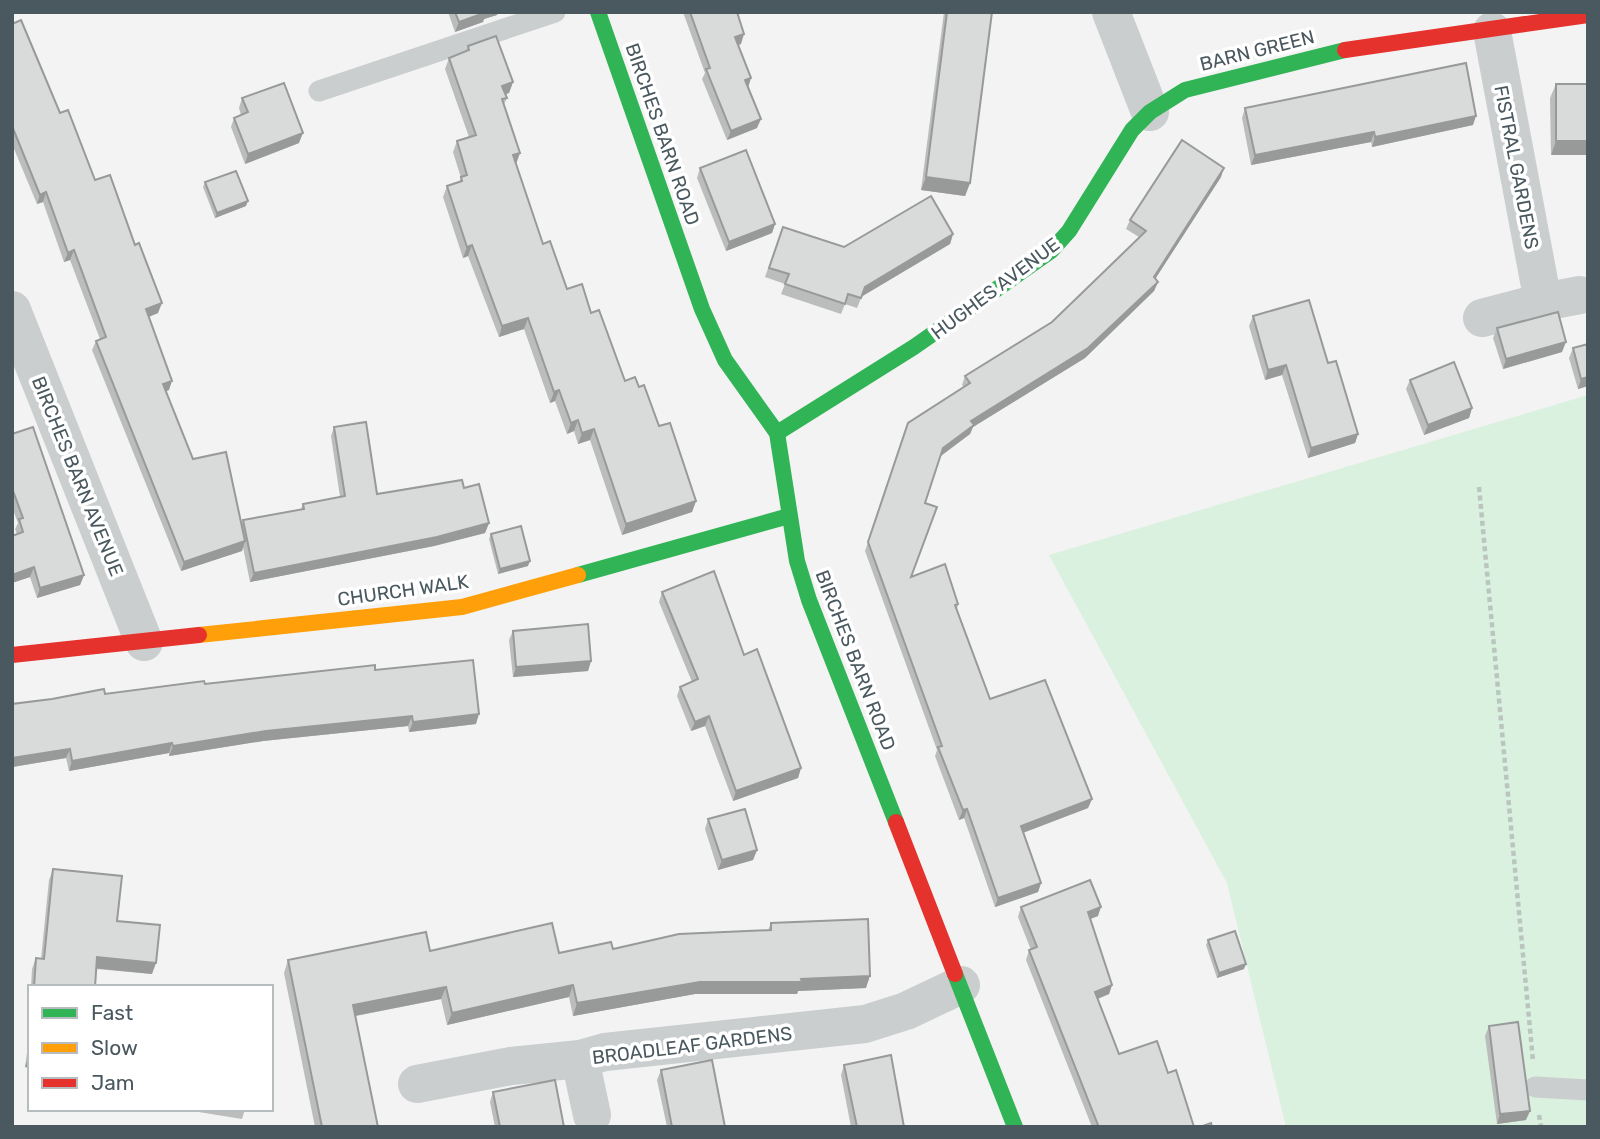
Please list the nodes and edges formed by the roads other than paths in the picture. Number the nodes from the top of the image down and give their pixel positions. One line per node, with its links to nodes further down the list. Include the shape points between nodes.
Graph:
1 (555, 12): 6 (lane)
2 (598, 12): 12 (street, BIRCHES BARN ROAD, via 702,309 725,360)
3 (1111, 12): 7 (street)
4 (1588, 15): 5 (street, BARN GREEN)
5 (1492, 31): 7 (street, BARN GREEN, via 1344,50 1236,75 1185,90); 9 (street, FISTRAL GARDENS)
6 (319, 91)
7 (1150, 112): 12 (street, HUGHES AVENUE, via 1132,130 1069,231 1051,251 924,341)
8 (1580, 295): 9 (street)
9 (1542, 302): 11 (street)
10 (12, 310): 14 (street, BIRCHES BARN AVENUE)
11 (1482, 318)
12 (778, 433): 13 (street, BIRCHES BARN ROAD)
13 (789, 516): 14 (street, CHURCH WALK, via 462,607); 16 (street, BIRCHES BARN ROAD, via 809,600)
14 (144, 642): 15 (street, CHURCH WALK)
15 (12, 655)
16 (961, 985): 17 (street, BROADLEAF GARDENS, via 865,1024 687,1041); 22 (street, BIRCHES BARN ROAD)
17 (580, 1059): 18 (street, BROADLEAF GARDENS, via 511,1066); 21 (street)
18 (417, 1084)
19 (1535, 1087): 20 (lane)
20 (1588, 1090)
21 (592, 1115)
22 (1015, 1127)

